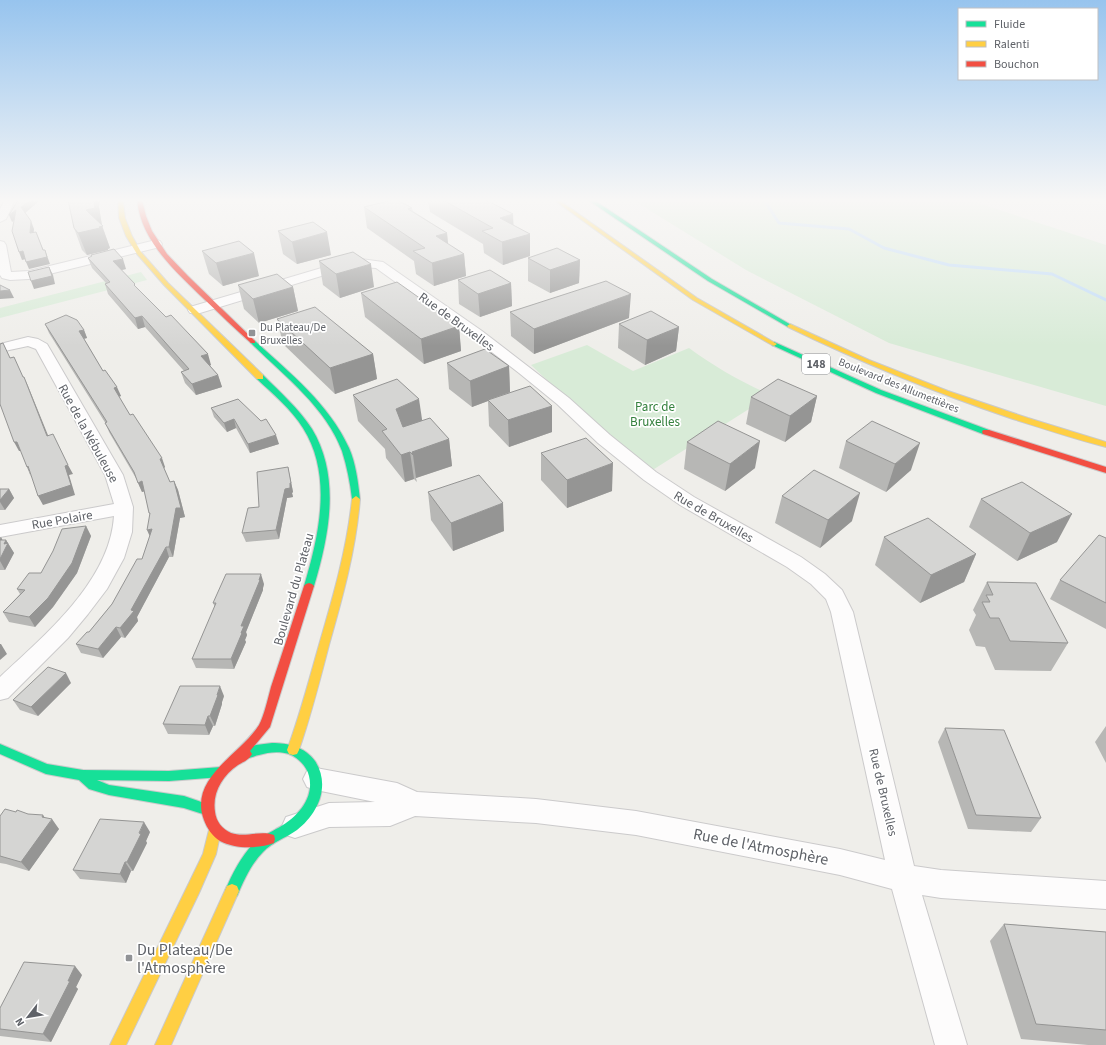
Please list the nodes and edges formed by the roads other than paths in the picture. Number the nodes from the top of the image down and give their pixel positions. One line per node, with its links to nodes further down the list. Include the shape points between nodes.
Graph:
1 (137, 248): 8 (main road, Boulevard du Plateau, via 152,269)
2 (1, 249): 3 (street, via 4,271 10,276 29,275)
3 (134, 249)
4 (160, 249): 7 (main road, via 175,269)
5 (624, 249): 11 (main road, Boulevard des Allumettières / 148, via 696,300 802,357 936,414 1017,443)
6 (663, 249): 10 (main road, Boulevard des Allumettières / 148, via 704,277 761,310 867,362 948,393)
7 (215, 304): 8 (street, Rue de Bruxelles); 16 (main road, via 316,402 340,435 352,466 355,502 353,538); 26 (street, Rue de Bruxelles, via 350,264 379,266 524,370 650,476 687,501 794,562 827,586 835,595 842,612)
8 (195, 310): 17 (main road, Boulevard du Plateau, via 304,425 318,451 325,486 325,517 320,551 272,707 264,727)
9 (0, 348): 12 (street, Rue de la Nébuleuse, via 32,342 38,343 42,348 114,475)
10 (1106, 445)
11 (1106, 470)
12 (124, 508): 13 (street, Rue Polaire); 14 (street, Rue de la Nébuleuse, via 119,544 101,581 65,627)
13 (0, 531)
14 (0, 691)
15 (0, 749): 19 (main road, via 46,769)
16 (293, 750): 17 (main road, via 271,747); 20 (main road, via 309,761)
17 (236, 759): 18 (main road)
18 (221, 772): 19 (main road, via 187,775); 22 (main road, via 212,784)
19 (82, 775): 22 (main road, via 93,786 184,802)
20 (316, 779): 21 (street, Rue de l'Atmosphère, via 397,795); 23 (main road, via 316,791 311,804)
21 (414, 804): 23 (street, Rue de l'Atmosphère, via 390,814 329,816); 26 (street, Rue de l'Atmosphère, via 536,811 636,822 840,862)
22 (206, 809): 24 (main road)
23 (292, 827): 25 (main road)
24 (215, 830): 25 (main road, via 244,843); 28 (main road, via 209,854 194,888)
25 (269, 839): 29 (main road, via 246,864)
26 (902, 878): 27 (street, Rue de l'Atmosphère, via 941,884); 30 (street, Rue de Bruxelles)
27 (1106, 895)
28 (118, 1045)
29 (163, 1045)
30 (951, 1045)

